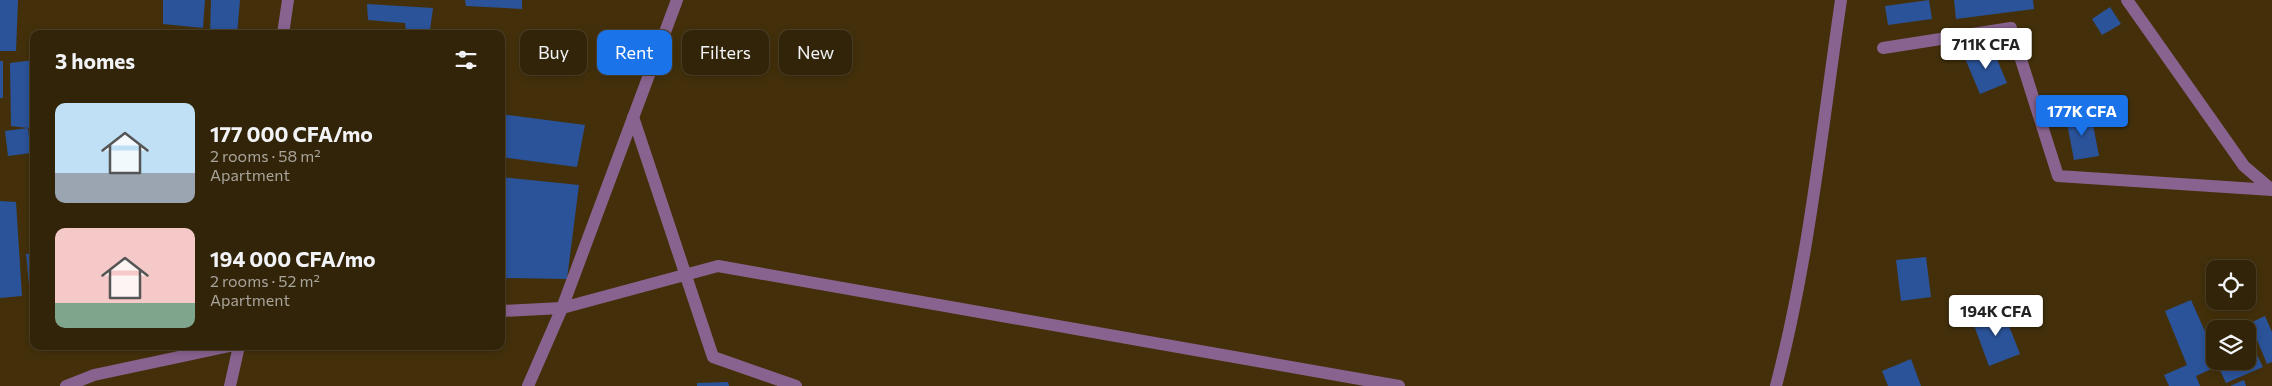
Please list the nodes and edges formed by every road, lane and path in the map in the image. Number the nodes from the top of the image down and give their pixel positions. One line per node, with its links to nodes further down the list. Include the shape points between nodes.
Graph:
1 (288, 0): 5 (street)
2 (677, 0): 7 (street)
3 (1841, 0): 19 (street, via 1808,227 1788,341)
4 (2127, 0): 8 (street, via 2244,166)
5 (284, 30)
6 (1883, 48): 8 (street, via 2011,28 2058,176)
7 (633, 117): 9 (street); 10 (street)
8 (2272, 190)
9 (685, 275): 10 (street); 17 (street, via 713,357); 18 (street, via 718,266)
10 (562, 308): 11 (street); 16 (street)
11 (505, 311)
12 (211, 350): 14 (street, via 94,375)
13 (239, 350): 15 (street)
14 (66, 386)
15 (230, 386)
16 (528, 386)
17 (796, 386)
18 (1398, 386)
19 (1776, 386)

